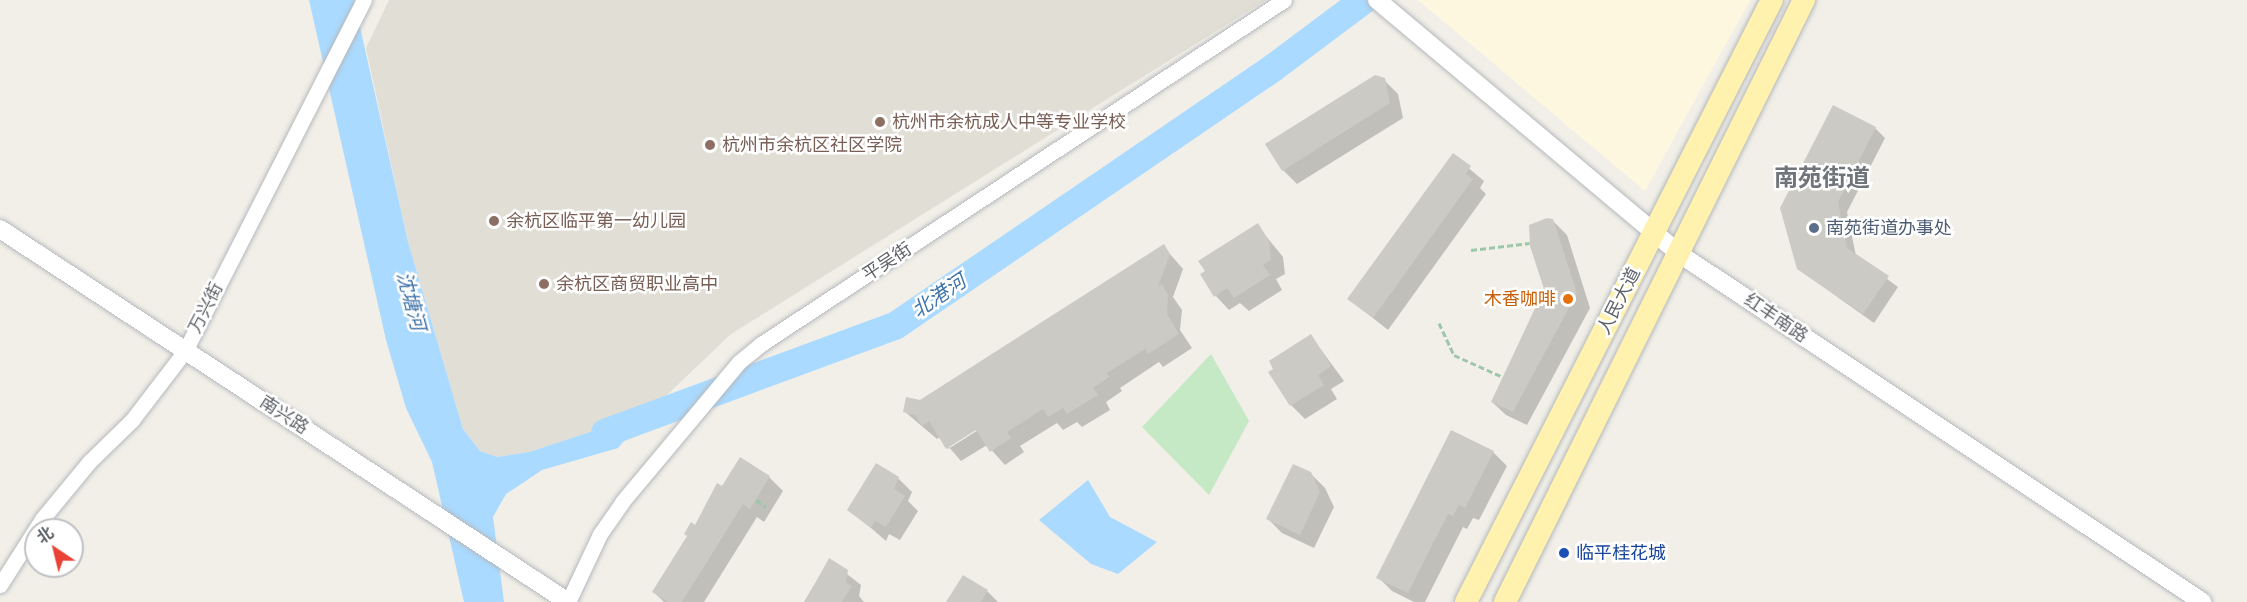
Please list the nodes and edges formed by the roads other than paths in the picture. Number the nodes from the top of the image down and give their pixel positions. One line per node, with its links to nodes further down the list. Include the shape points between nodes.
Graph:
1 (364, 0): 9 (street, 万兴街)
2 (1284, 0): 11 (street, 平吴街, via 761,344 672,439 600,534)
3 (1377, 0): 7 (street, 红丰南路)
4 (1772, 0): 7 (main road, 人民大道)
5 (1804, 0): 8 (main road, 人民大道)
6 (0, 229): 9 (street, 南兴路)
7 (1654, 233): 8 (street, 红丰南路); 12 (main road, 人民大道)
8 (1678, 253): 13 (main road, 人民大道); 14 (street, 红丰南路)
9 (184, 351): 10 (street, 万兴街, via 132,420 89,462 42,519); 11 (street, 南兴路)
10 (0, 585)
11 (568, 602)
12 (1466, 602)
13 (1505, 602)
14 (2202, 602)

